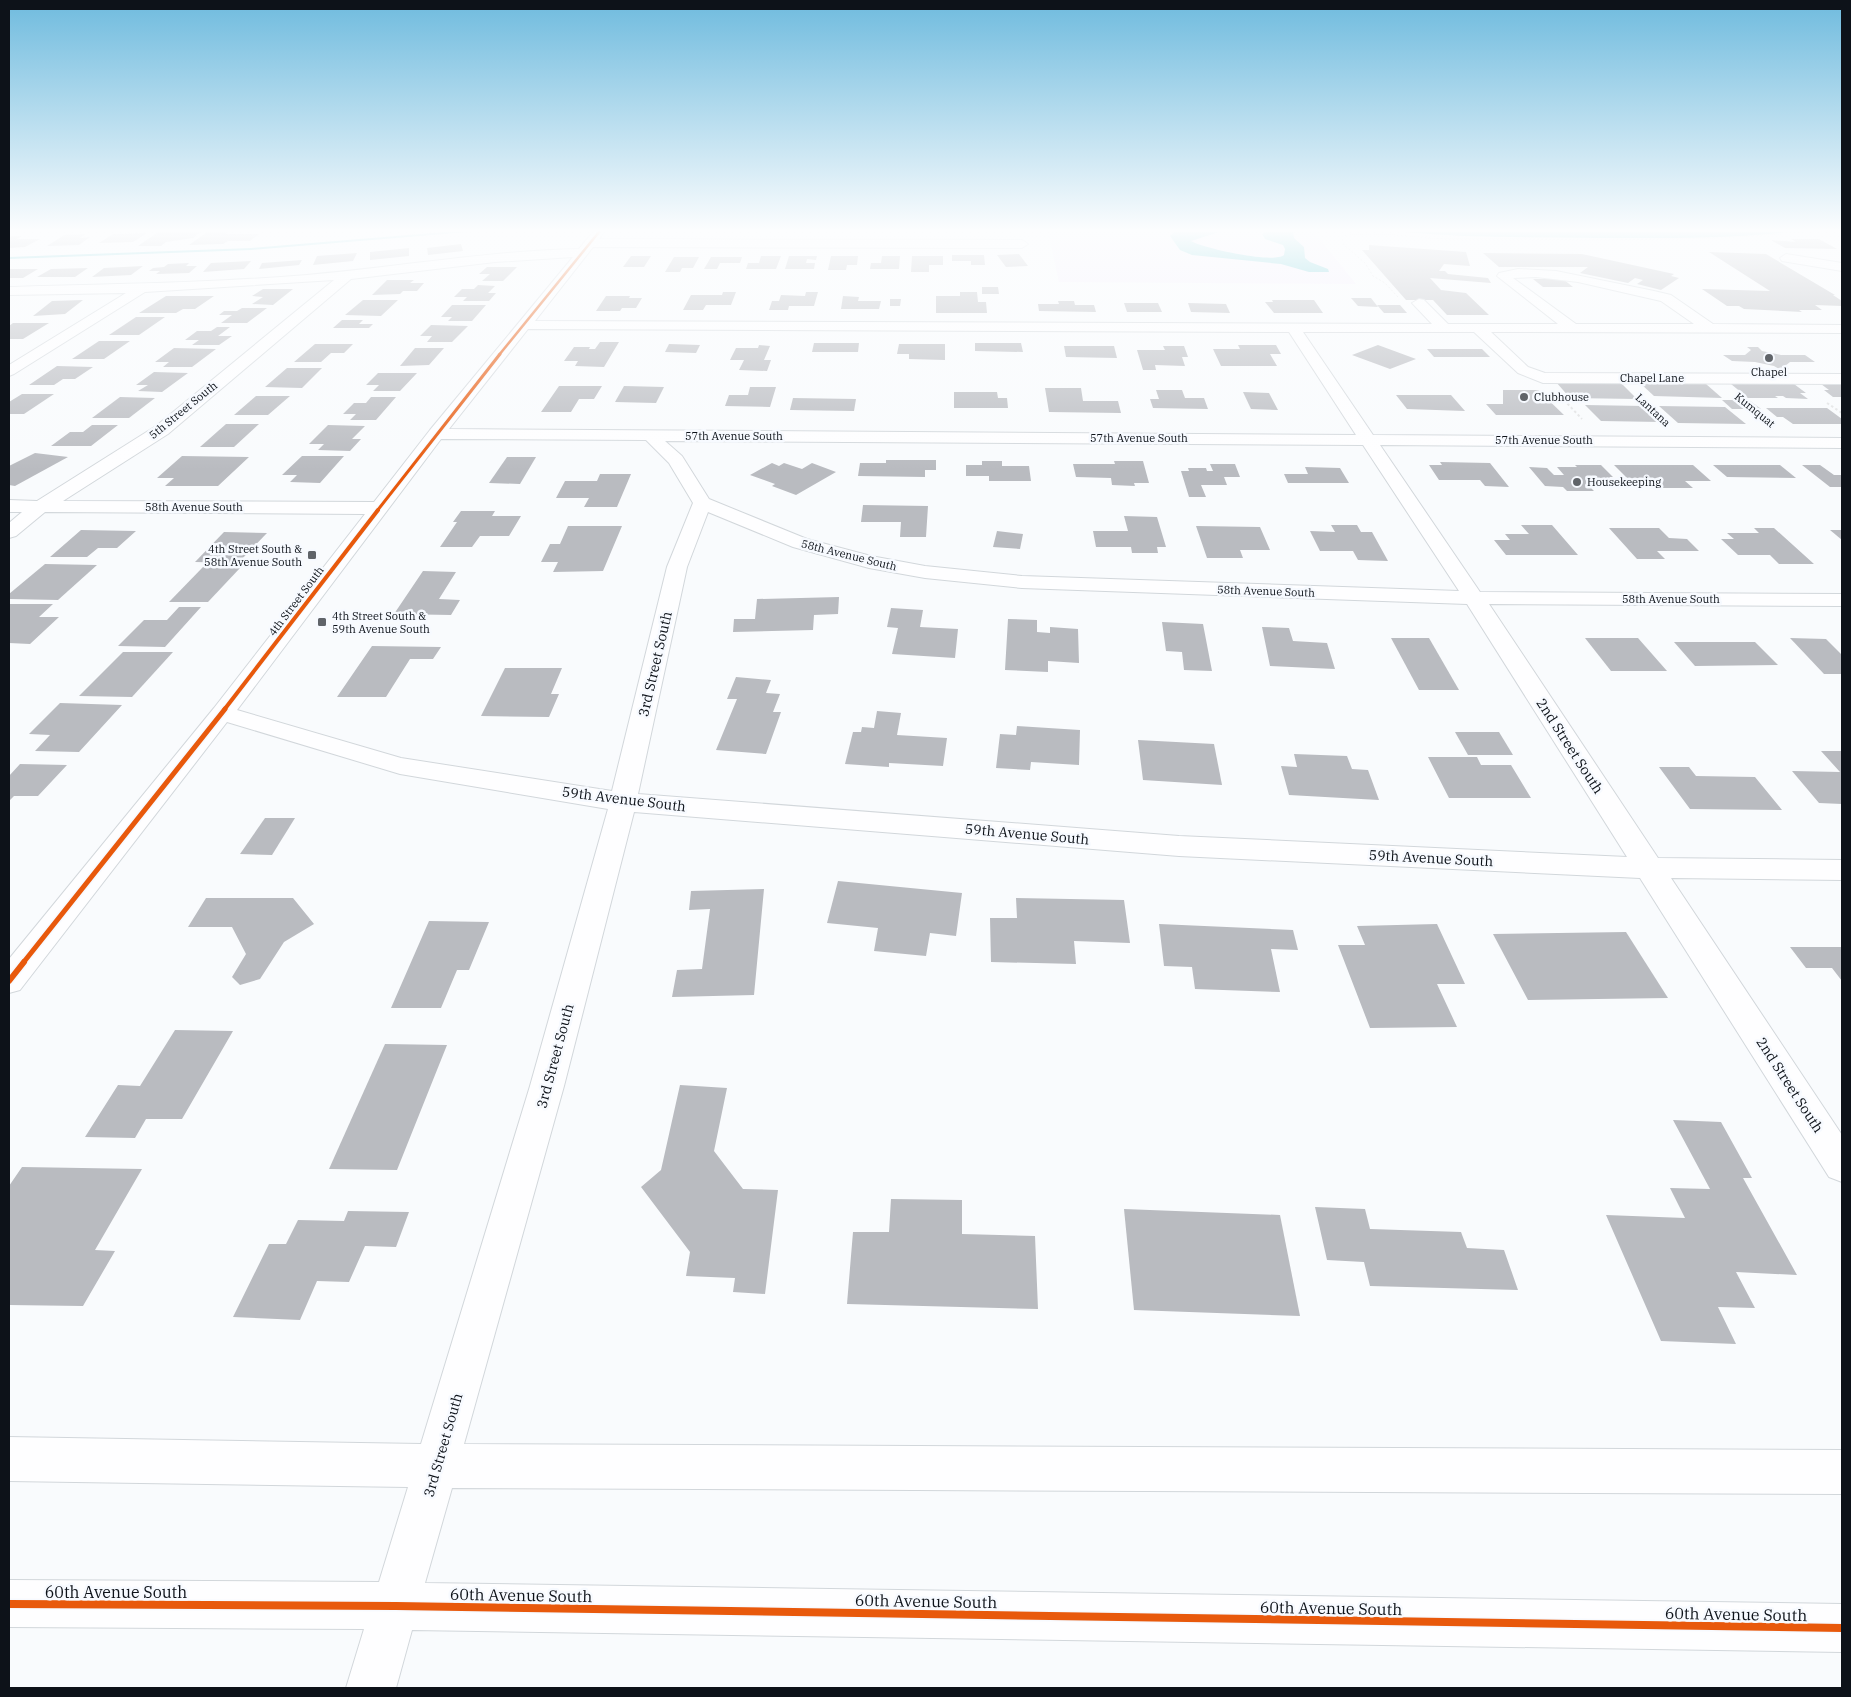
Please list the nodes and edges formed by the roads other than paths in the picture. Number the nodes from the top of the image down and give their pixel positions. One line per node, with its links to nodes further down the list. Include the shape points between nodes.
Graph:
1 (105, 311): 16 (street)
2 (305, 311): 24 (street, 5th Street South, via 162,430)
3 (534, 311): 8 (street, 4th Street South)
4 (1427, 311): 10 (street)
5 (1550, 311): 12 (street)
6 (1685, 311): 13 (street)
7 (1842, 320): 14 (street, via 1803,316 1773,319)
8 (523, 325): 9 (street); 18 (street, 4th Street South)
9 (1294, 328): 10 (street); 20 (street, 2nd Street South)
10 (1444, 328): 11 (street)
11 (1479, 329): 12 (street); 17 (street, Chapel Lane, via 1523,370 1543,378)
12 (1574, 329): 13 (street)
13 (1710, 329): 14 (street)
14 (1782, 329): 15 (street)
15 (1842, 329)
16 (9, 371)
17 (1842, 379)
18 (436, 434): 19 (street, 57th Avenue South); 25 (street, 4th Street South)
19 (651, 436): 20 (street, 57th Avenue South); 22 (street, via 676,460)
20 (1368, 439): 21 (street, 57th Avenue South); 27 (street, 2nd Street South)
21 (1842, 443)
22 (702, 503): 27 (street, 58th Avenue South, via 800,543 869,562 925,572 1022,582); 30 (street, 3rd Street South, via 677,567)
23 (9, 506): 24 (street, 58th Avenue South)
24 (41, 506): 25 (street, 58th Avenue South); 26 (street, 5th Street South)
25 (380, 508): 29 (street, 4th Street South)
26 (9, 532)
27 (1474, 598): 28 (street, 58th Avenue South); 31 (street, 2nd Street South)
28 (1842, 600)
29 (222, 713): 30 (street, 59th Avenue South, via 400,766); 33 (street, 4th Street South)
30 (623, 802): 31 (street, 59th Avenue South, via 1178,846); 36 (street, 3rd Street South, via 547,1086)
31 (1649, 868): 32 (street, 59th Avenue South); 34 (street, 2nd Street South)
32 (1842, 870)
33 (9, 981)
34 (1842, 1165)
35 (9, 1459): 36 (street)
36 (437, 1466): 37 (street); 39 (street, 3rd Street South)
37 (1842, 1472)
38 (9, 1604): 39 (street, 60th Avenue South)
39 (396, 1606): 40 (street, 60th Avenue South); 41 (street, 3rd Street South)
40 (1842, 1628)
41 (371, 1688)

